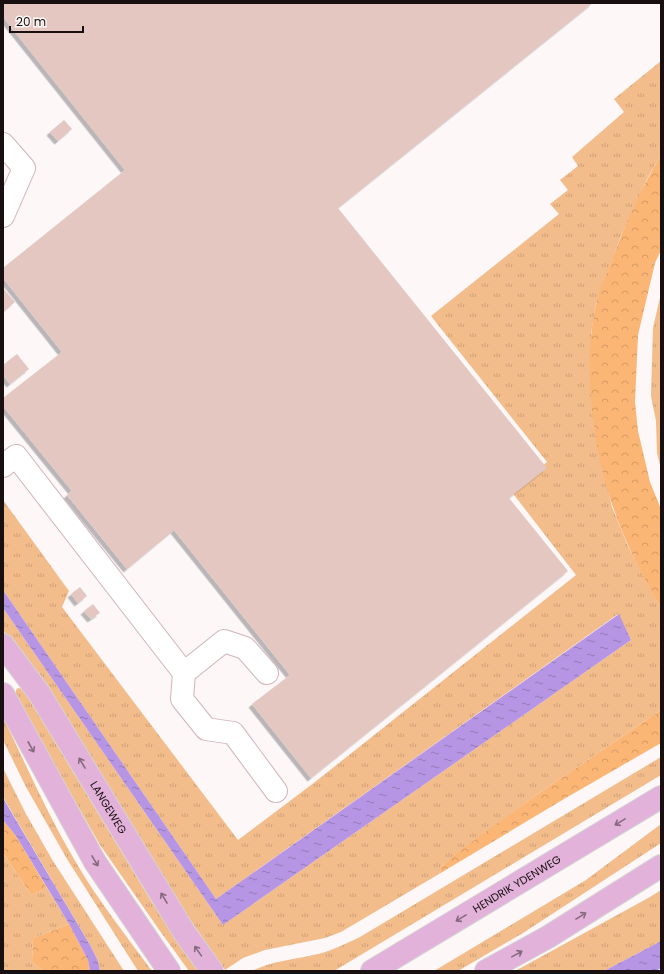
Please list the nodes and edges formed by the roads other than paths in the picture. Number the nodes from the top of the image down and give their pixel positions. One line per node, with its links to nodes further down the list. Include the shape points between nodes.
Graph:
1 (3, 144): 2 (lane, via 24,168)
2 (3, 216)
3 (3, 466): 5 (lane, via 16,456)
4 (3, 645): 12 (main road, LANGEWEG, one-way to 4, via 184,932 39,693)
5 (184, 673): 6 (lane, via 224,641 245,648); 8 (lane, via 182,699 206,729 233,733)
6 (267, 673)
7 (3, 694): 11 (main road, one-way to 11, via 95,862)
8 (276, 791)
9 (661, 797): 13 (main road, HENDRIK YDENWEG, one-way to 13)
10 (661, 866): 14 (main road, one-way to 10, via 548,937)
11 (169, 971)
12 (212, 971)
13 (372, 971)
14 (486, 971)

